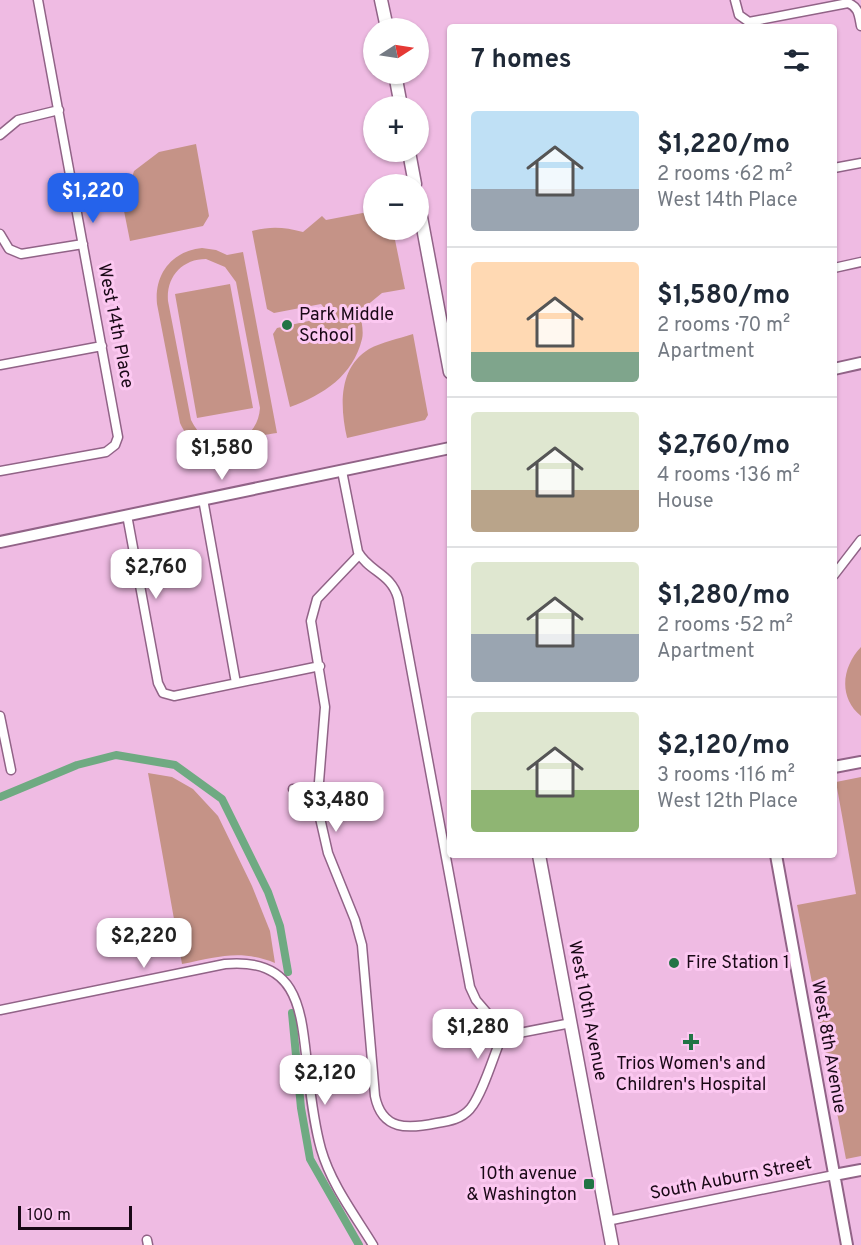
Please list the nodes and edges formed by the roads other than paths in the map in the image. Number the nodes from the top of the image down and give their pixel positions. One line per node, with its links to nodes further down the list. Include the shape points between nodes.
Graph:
1 (38, 0): 6 (street, West 14th Place)
2 (381, 0): 4 (main road)
3 (735, 0): 5 (street, via 739,15 749,22 848,3 857,10)
4 (385, 18)
5 (861, 26)
6 (59, 110): 7 (street, via 18,120); 12 (street, West 14th Place)
7 (0, 135)
8 (861, 163): 9 (street)
9 (837, 167)
10 (0, 234): 12 (street, via 9,249 19,254)
11 (426, 240): 15 (main road)
12 (83, 244): 16 (street, West 14th Place)
13 (861, 262): 14 (street)
14 (837, 267)
15 (447, 342)
16 (102, 346): 18 (street); 21 (street, West 14th Place, via 118,432 115,445 106,452)
17 (861, 363): 19 (street)
18 (0, 365)
19 (837, 368)
20 (447, 449): 22 (street)
21 (0, 471)
22 (342, 471): 23 (street); 27 (street)
23 (203, 499): 24 (street); 30 (street)
24 (127, 515): 26 (street); 30 (street, via 163,693 174,696)
25 (861, 540): 28 (street)
26 (0, 542)
27 (359, 555): 29 (street, via 315,603 311,621); 42 (street, via 387,578 397,592 470,987)
28 (837, 572)
29 (320, 666): 30 (street); 37 (street, via 325,706)
30 (236, 683)
31 (0, 716): 32 (street)
32 (2, 736): 35 (street)
33 (861, 762): 34 (street)
34 (837, 766)
35 (11, 770)
36 (293, 789): 37 (street)
37 (319, 791): 42 (street, via 325,842 362,945 379,1110 389,1121 403,1127 452,1120 464,1114 477,1098)
38 (540, 858): 41 (main road, West 10th Avenue)
39 (777, 858): 44 (street, West 8th Avenue)
40 (0, 1010): 46 (street, via 225,964 250,964 280,977 301,1012 313,1116 324,1159)
41 (571, 1023): 42 (street); 45 (main road, West 10th Avenue)
42 (506, 1035)
43 (861, 1170): 44 (street, South Auburn Street)
44 (834, 1175): 45 (street, South Auburn Street); 48 (street, West 8th Avenue)
45 (607, 1221): 47 (main road, West 10th Avenue)
46 (373, 1245)
47 (612, 1245)
48 (847, 1245)

